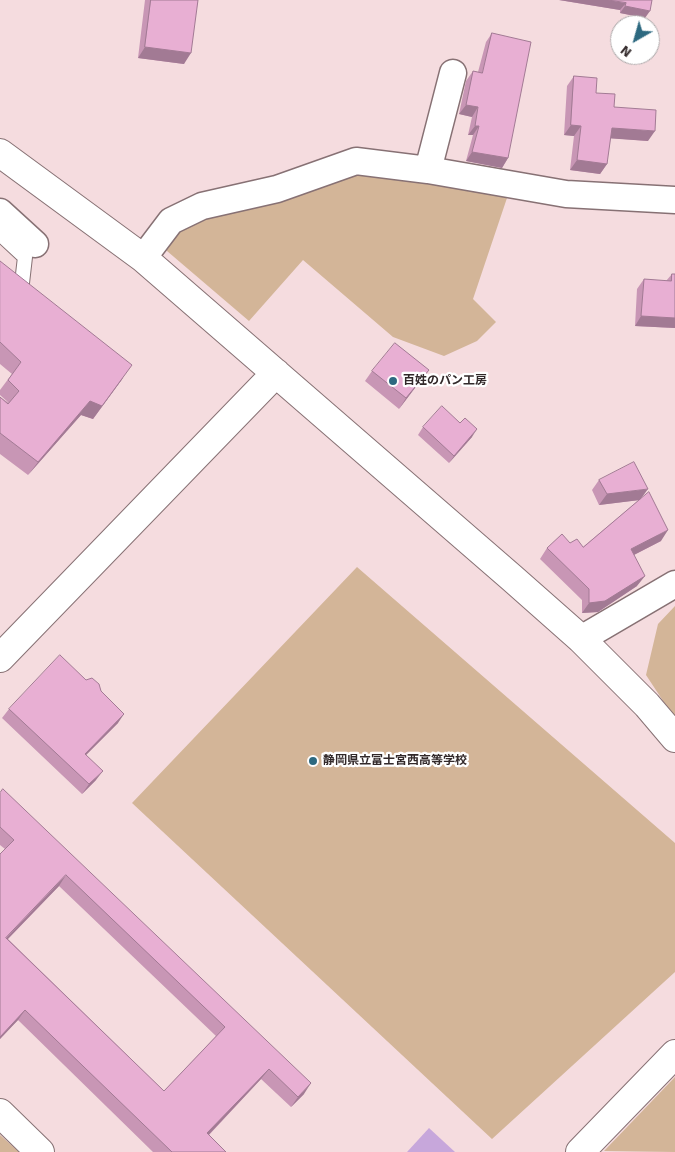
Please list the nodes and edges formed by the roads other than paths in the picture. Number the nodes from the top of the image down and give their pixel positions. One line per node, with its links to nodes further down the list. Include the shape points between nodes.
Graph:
1 (453, 73): 3 (street)
2 (2, 158): 8 (street)
3 (428, 170): 4 (street, via 566,194); 8 (street, via 356,162 277,189 202,206 171,221)
4 (675, 200)
5 (0, 212): 7 (street)
6 (0, 234): 9 (lane, via 26,256)
7 (35, 244)
8 (142, 258): 10 (street)
9 (22, 283)
10 (276, 373): 12 (street); 13 (street)
11 (675, 584): 12 (street)
12 (581, 639): 14 (street)
13 (0, 658)
14 (675, 738)
15 (675, 1054): 18 (street)
16 (0, 1113): 17 (street)
17 (40, 1152)
18 (580, 1152)

